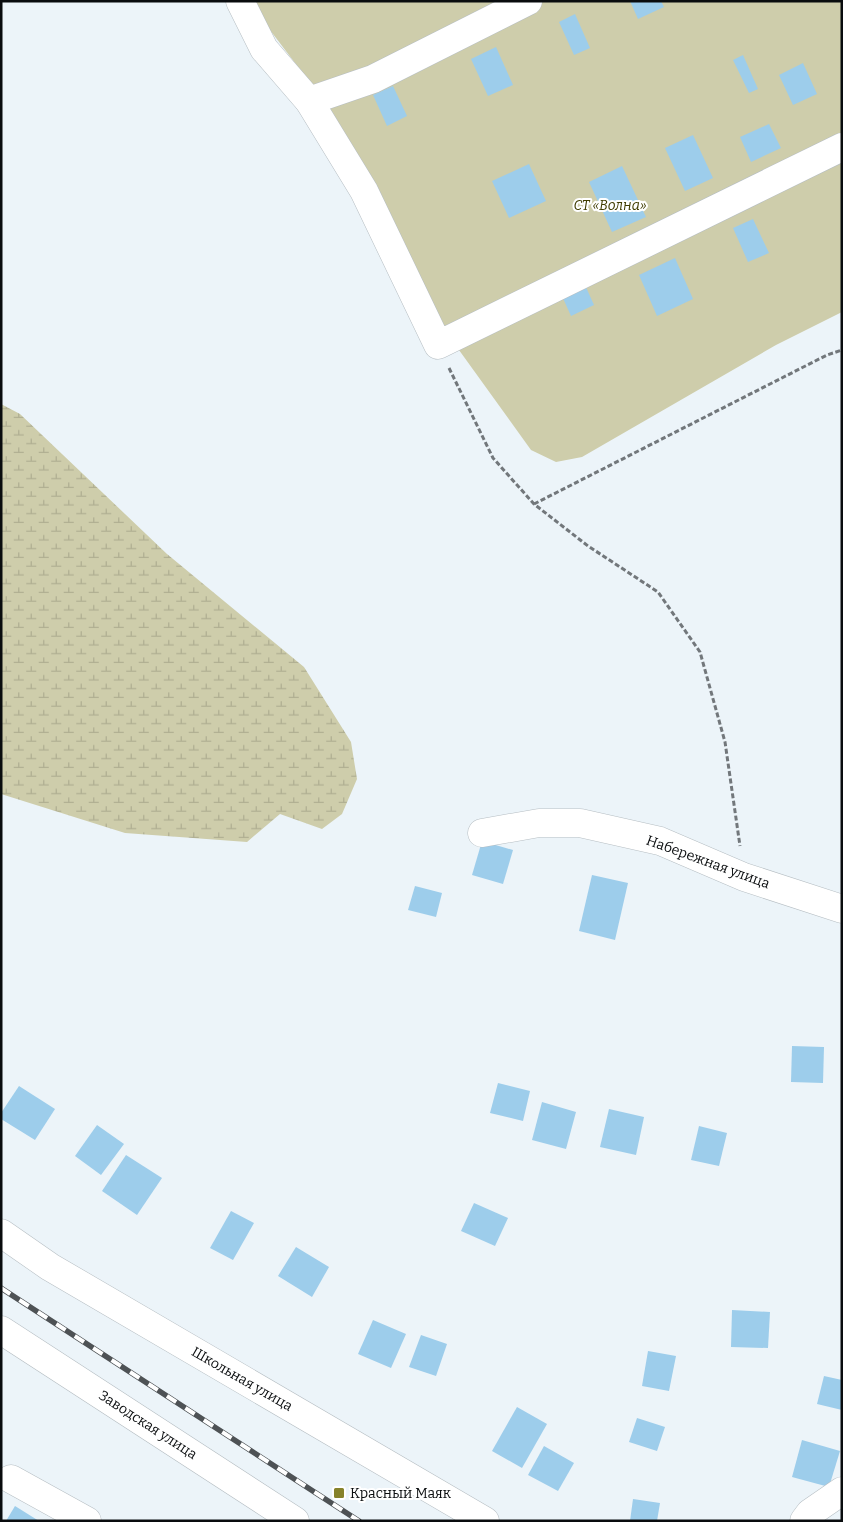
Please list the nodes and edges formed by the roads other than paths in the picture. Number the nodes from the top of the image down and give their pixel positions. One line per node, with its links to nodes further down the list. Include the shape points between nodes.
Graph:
1 (240, 1): 3 (street, via 264,49)
2 (528, 1): 3 (street, via 373,79)
3 (309, 101): 4 (street, via 364,191 438,345)
4 (842, 147)
5 (482, 833): 6 (street, Набережная улица, via 539,823 580,822 660,841 744,877)
6 (842, 909)
7 (1, 1233): 13 (street, Школьная улица, via 50,1267)
8 (1, 1330): 12 (street, Заводская улица)
9 (5, 1483): 11 (street)
10 (842, 1491): 14 (street, via 810,1513)
11 (87, 1521)
12 (296, 1521)
13 (485, 1521)
14 (804, 1521)

